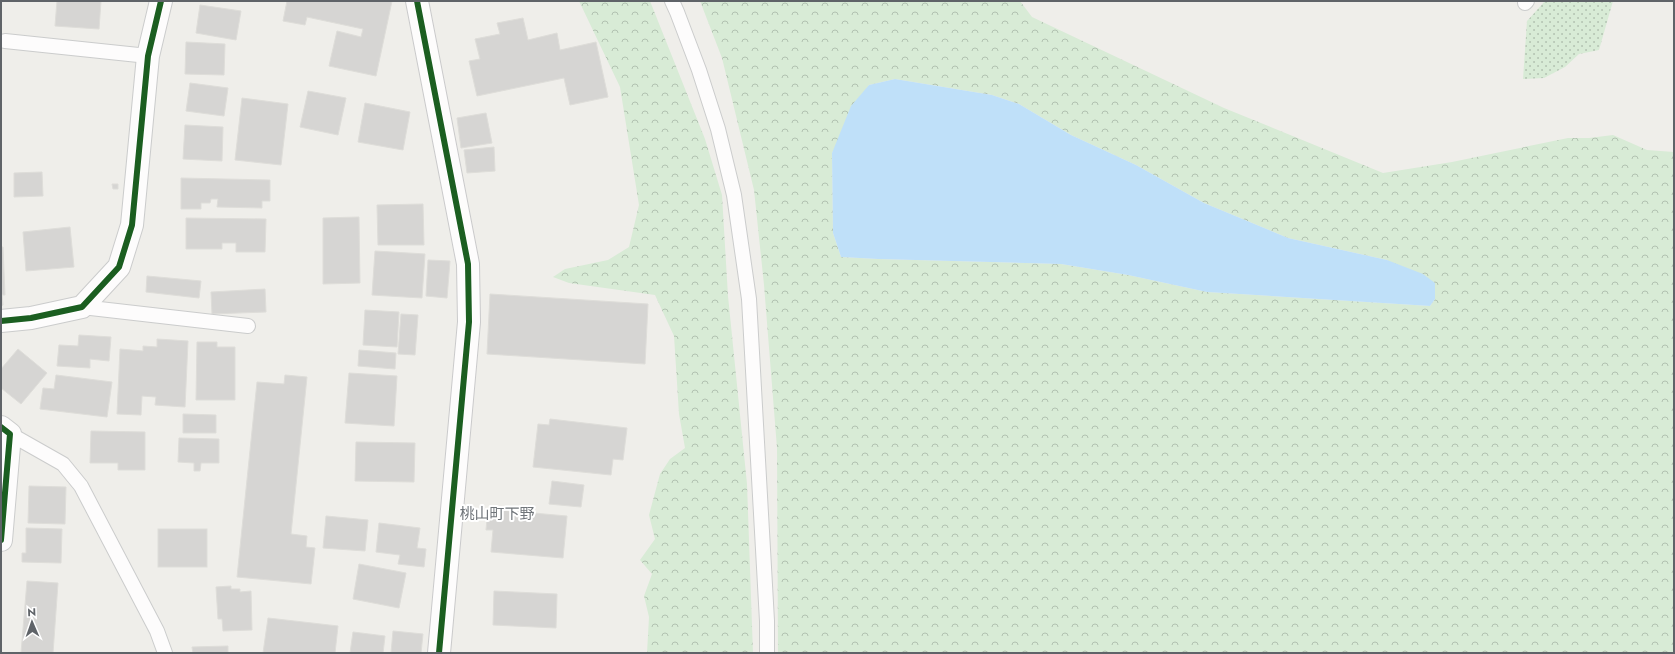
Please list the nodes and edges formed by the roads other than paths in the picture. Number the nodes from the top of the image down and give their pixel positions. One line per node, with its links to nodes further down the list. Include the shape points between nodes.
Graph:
1 (161, 1): 5 (street)
2 (417, 1): 12 (street, via 468,264 469,322)
3 (672, 1): 13 (lane, via 699,70 718,129 734,195 749,300)
4 (5, 40): 5 (lane)
5 (148, 56): 6 (street, via 132,225 120,267)
6 (82, 307): 7 (street, via 31,318); 8 (lane)
7 (1, 321)
8 (248, 326)
9 (5, 430): 10 (street); 11 (lane, via 63,464 81,486 157,631)
10 (1, 540)
11 (165, 653)
12 (439, 653)
13 (767, 653)

